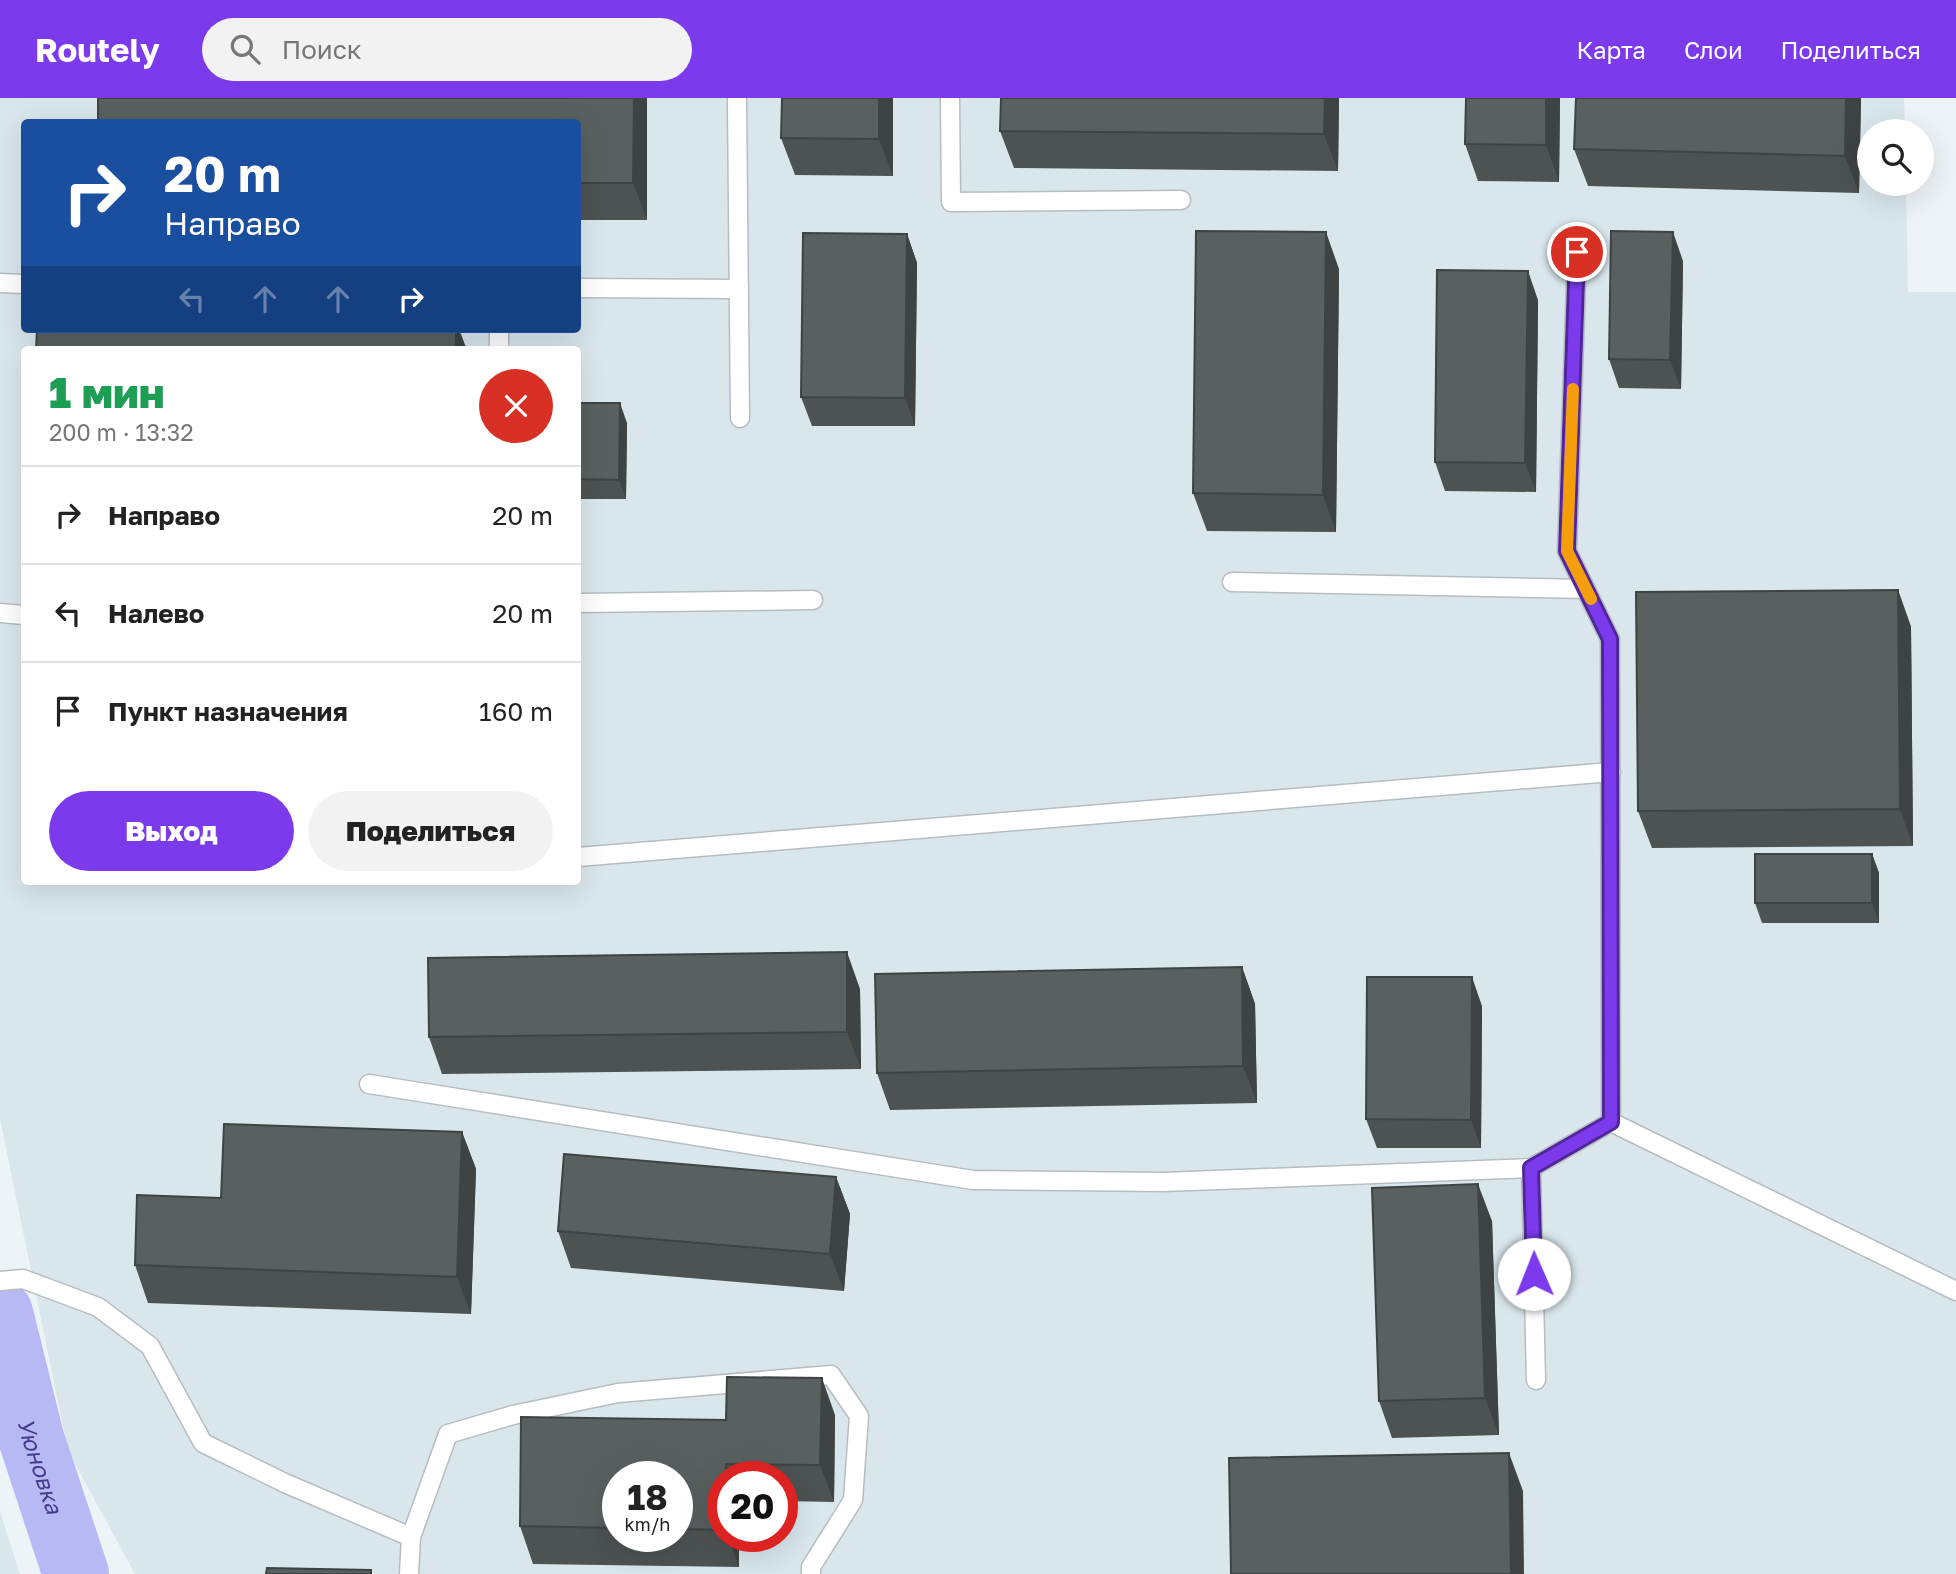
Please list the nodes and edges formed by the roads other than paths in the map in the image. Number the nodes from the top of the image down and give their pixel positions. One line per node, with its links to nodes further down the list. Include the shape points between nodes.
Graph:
1 (737, 98): 8 (lane)
2 (950, 98): 3 (lane, via 951,202)
3 (1181, 200)
4 (1577, 252): 11 (lane, via 1567,551)
5 (0, 283): 6 (lane)
6 (21, 284)
7 (581, 288): 8 (lane)
8 (739, 289): 9 (lane)
9 (740, 418)
10 (1232, 582): 11 (lane)
11 (1586, 590): 16 (lane, via 1610,639)
12 (813, 600): 13 (lane)
13 (581, 603)
14 (0, 613): 15 (lane)
15 (21, 615)
16 (1611, 772): 17 (lane); 19 (lane)
17 (581, 857)
18 (369, 1084): 20 (lane, via 973,1180 1164,1182)
19 (1611, 1122): 20 (lane); 22 (lane)
20 (1531, 1168): 23 (lane)
21 (0, 1281): 24 (lane, via 23,1279 98,1307 150,1346 203,1443)
22 (1956, 1291)
23 (1536, 1380)
24 (411, 1537): 25 (lane); 26 (lane, via 448,1434 618,1393 831,1375 859,1416 853,1500)
25 (409, 1574)
26 (811, 1574)

